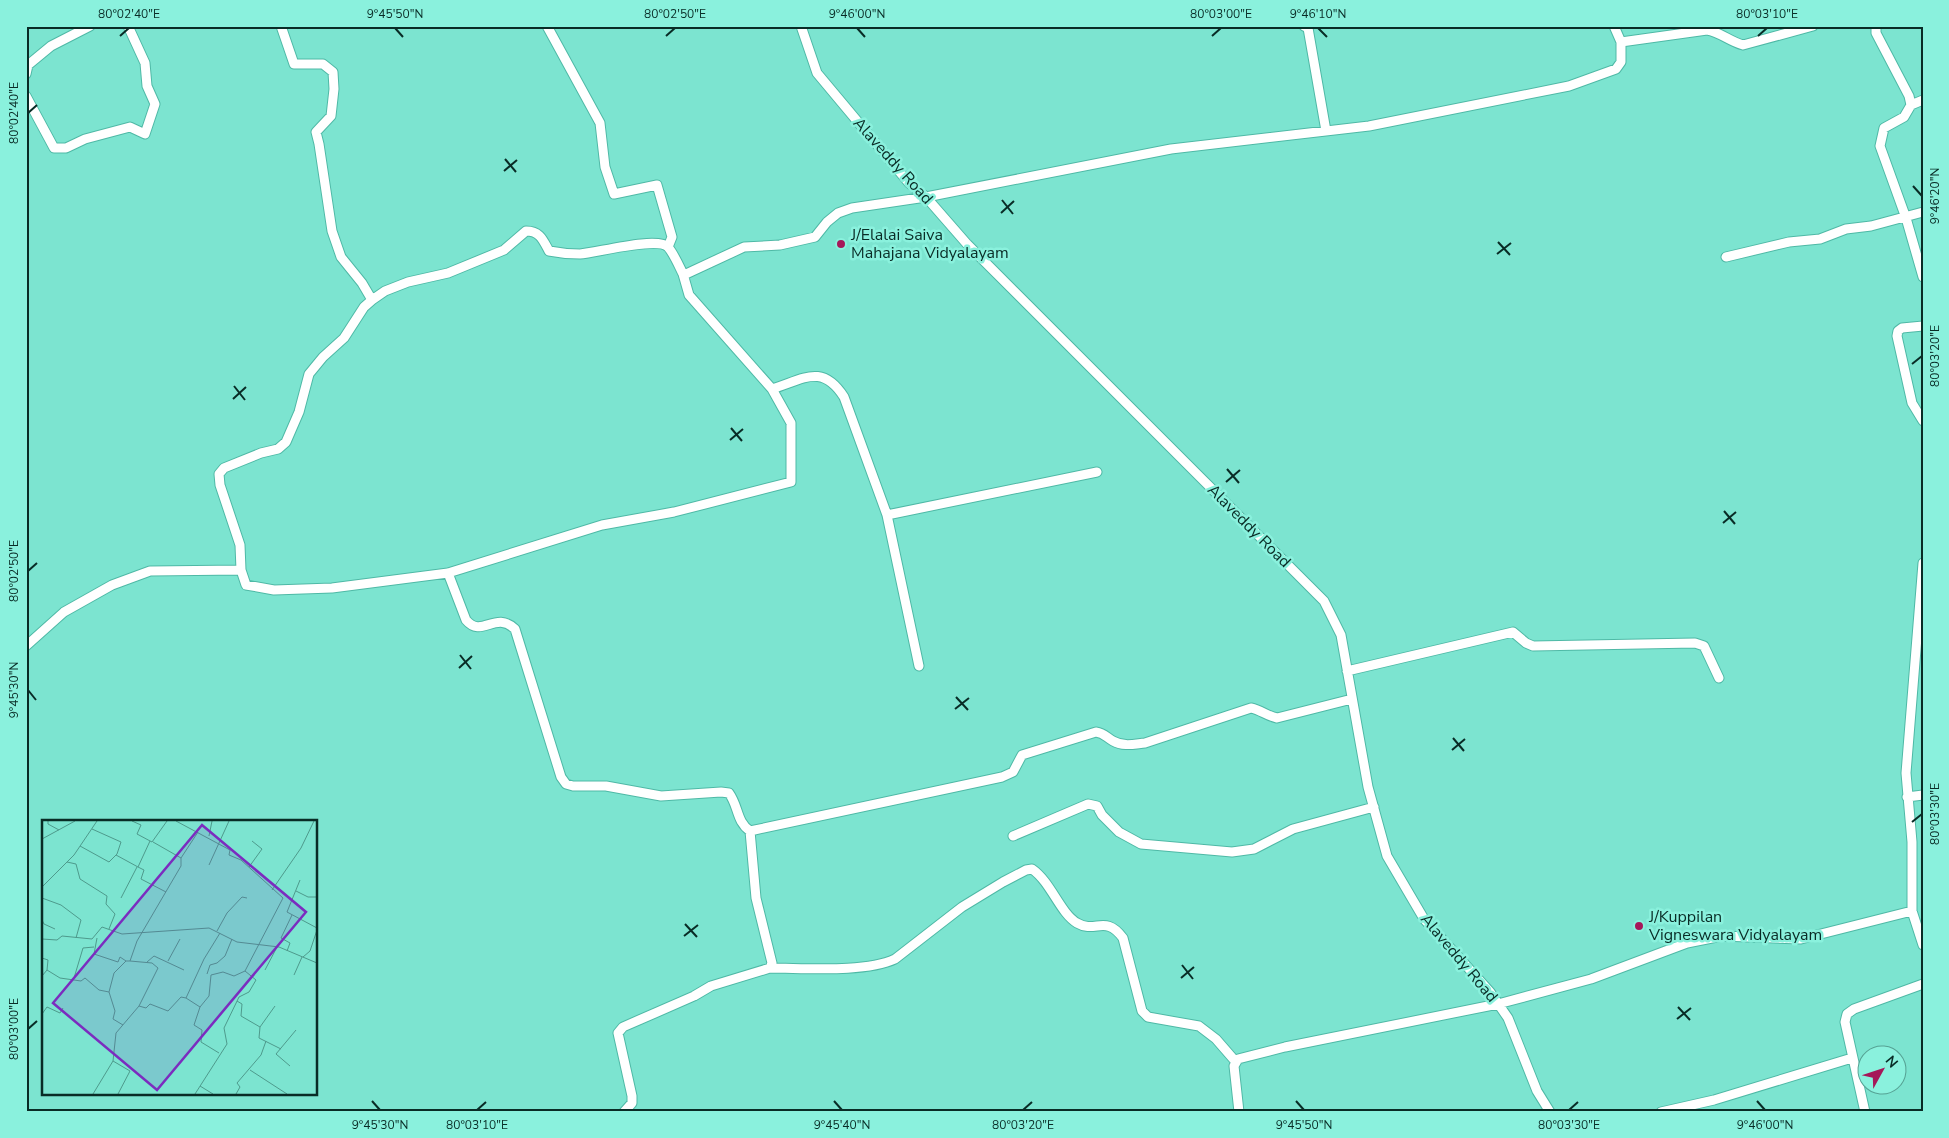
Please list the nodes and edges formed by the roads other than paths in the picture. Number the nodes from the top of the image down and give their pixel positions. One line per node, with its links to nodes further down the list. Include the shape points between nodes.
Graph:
1 (90, 26): 11 (street, via 51,46 28,65)
2 (128, 26): 12 (street, via 145,63 147,86 155,104 145,134 130,127 85,139 66,148 54,148)
3 (281, 26): 23 (street, via 294,64 323,64 333,72 331,116 316,132 332,231 341,257)
4 (547, 26): 19 (street, via 600,123 605,167 614,194 657,185 672,237)
5 (801, 26): 16 (street, Alaveddy Road, via 817,73 909,183)
6 (1304, 26): 15 (street, via 1308,28)
7 (1614, 26): 10 (street)
8 (1814, 26): 10 (street, via 1743,45 1716,31 1707,30)
9 (1876, 26): 14 (street, via 1876,33)
10 (1620, 42): 15 (street, via 1621,62 1616,69 1569,86 1369,126)
11 (26, 74)
12 (26, 96)
13 (1923, 100): 14 (street)
14 (1911, 105): 18 (street, via 1904,117 1884,128 1880,146)
15 (1326, 131): 16 (street, via 1171,149)
16 (926, 197): 21 (street, via 852,208 826,222 815,237 780,245 744,247); 34 (street, Alaveddy Road, via 974,251 1324,602 1341,635)
17 (1923, 212): 18 (street)
18 (1906, 218): 20 (street); 22 (street)
19 (668, 247): 21 (street); 23 (street, via 662,243 639,244 581,254 560,254 549,251 539,234 526,231 504,250 448,273 408,282)
20 (1726, 257)
21 (683, 274): 25 (street, via 689,295)
22 (1923, 277)
23 (372, 300): 30 (street, via 344,338 310,374 286,442 278,449 224,468 219,474 240,545)
24 (1923, 326): 26 (street, via 1902,328 1897,336 1912,403)
25 (772, 389): 28 (street, via 817,375 836,384 844,397); 31 (street, via 791,423 791,482 674,512 602,525)
26 (1923, 422)
27 (1097, 472): 28 (street)
28 (887, 515): 33 (street)
29 (1923, 563): 38 (street, via 1906,773)
30 (241, 570): 31 (street, via 246,585 274,590 332,588); 32 (street, via 150,571 112,585 64,612)
31 (448, 573): 40 (street, via 470,625 477,628 500,622 515,629 561,777 566,784 606,786 661,796 729,793 742,826)
32 (26, 646)
33 (919, 666)
34 (1347, 671): 35 (street, via 1513,632 1533,646 1694,643 1704,646); 36 (street, Alaveddy Road)
35 (1719, 678)
36 (1352, 699): 39 (street, Alaveddy Road); 40 (street, via 1277,718 1251,708 1145,743 1129,745 1096,732 1022,755 1013,772 1002,777)
37 (1923, 795): 38 (street)
38 (1907, 797): 42 (street, via 1912,842)
39 (1374, 807): 41 (street, via 1293,830 1254,850 1232,852 1141,844 1119,832 1097,806 1088,804); 46 (street, Alaveddy Road, via 1387,856 1424,919)
40 (750, 831): 44 (street, via 756,898 772,963)
41 (1012, 836)
42 (1912, 910): 43 (street); 46 (street, via 1800,939 1722,936 1686,942 1591,979)
43 (1923, 945)
44 (770, 968): 48 (street, via 835,969 885,964 962,907 1032,869 1041,875 1077,923 1108,925 1123,938 1142,1011 1148,1017 1200,1026); 49 (street, via 711,986 623,1027 618,1033 632,1096 632,1103)
45 (1923, 984): 47 (street, via 1847,1014 1844,1022)
46 (1498, 1004): 48 (street, via 1286,1047); 51 (street, Alaveddy Road, via 1508,1018 1537,1091)
47 (1852, 1058): 52 (street, via 1714,1100); 53 (street)
48 (1236, 1062): 50 (street)
49 (624, 1112)
50 (1239, 1112)
51 (1550, 1112)
52 (1661, 1112)
53 (1865, 1112)

